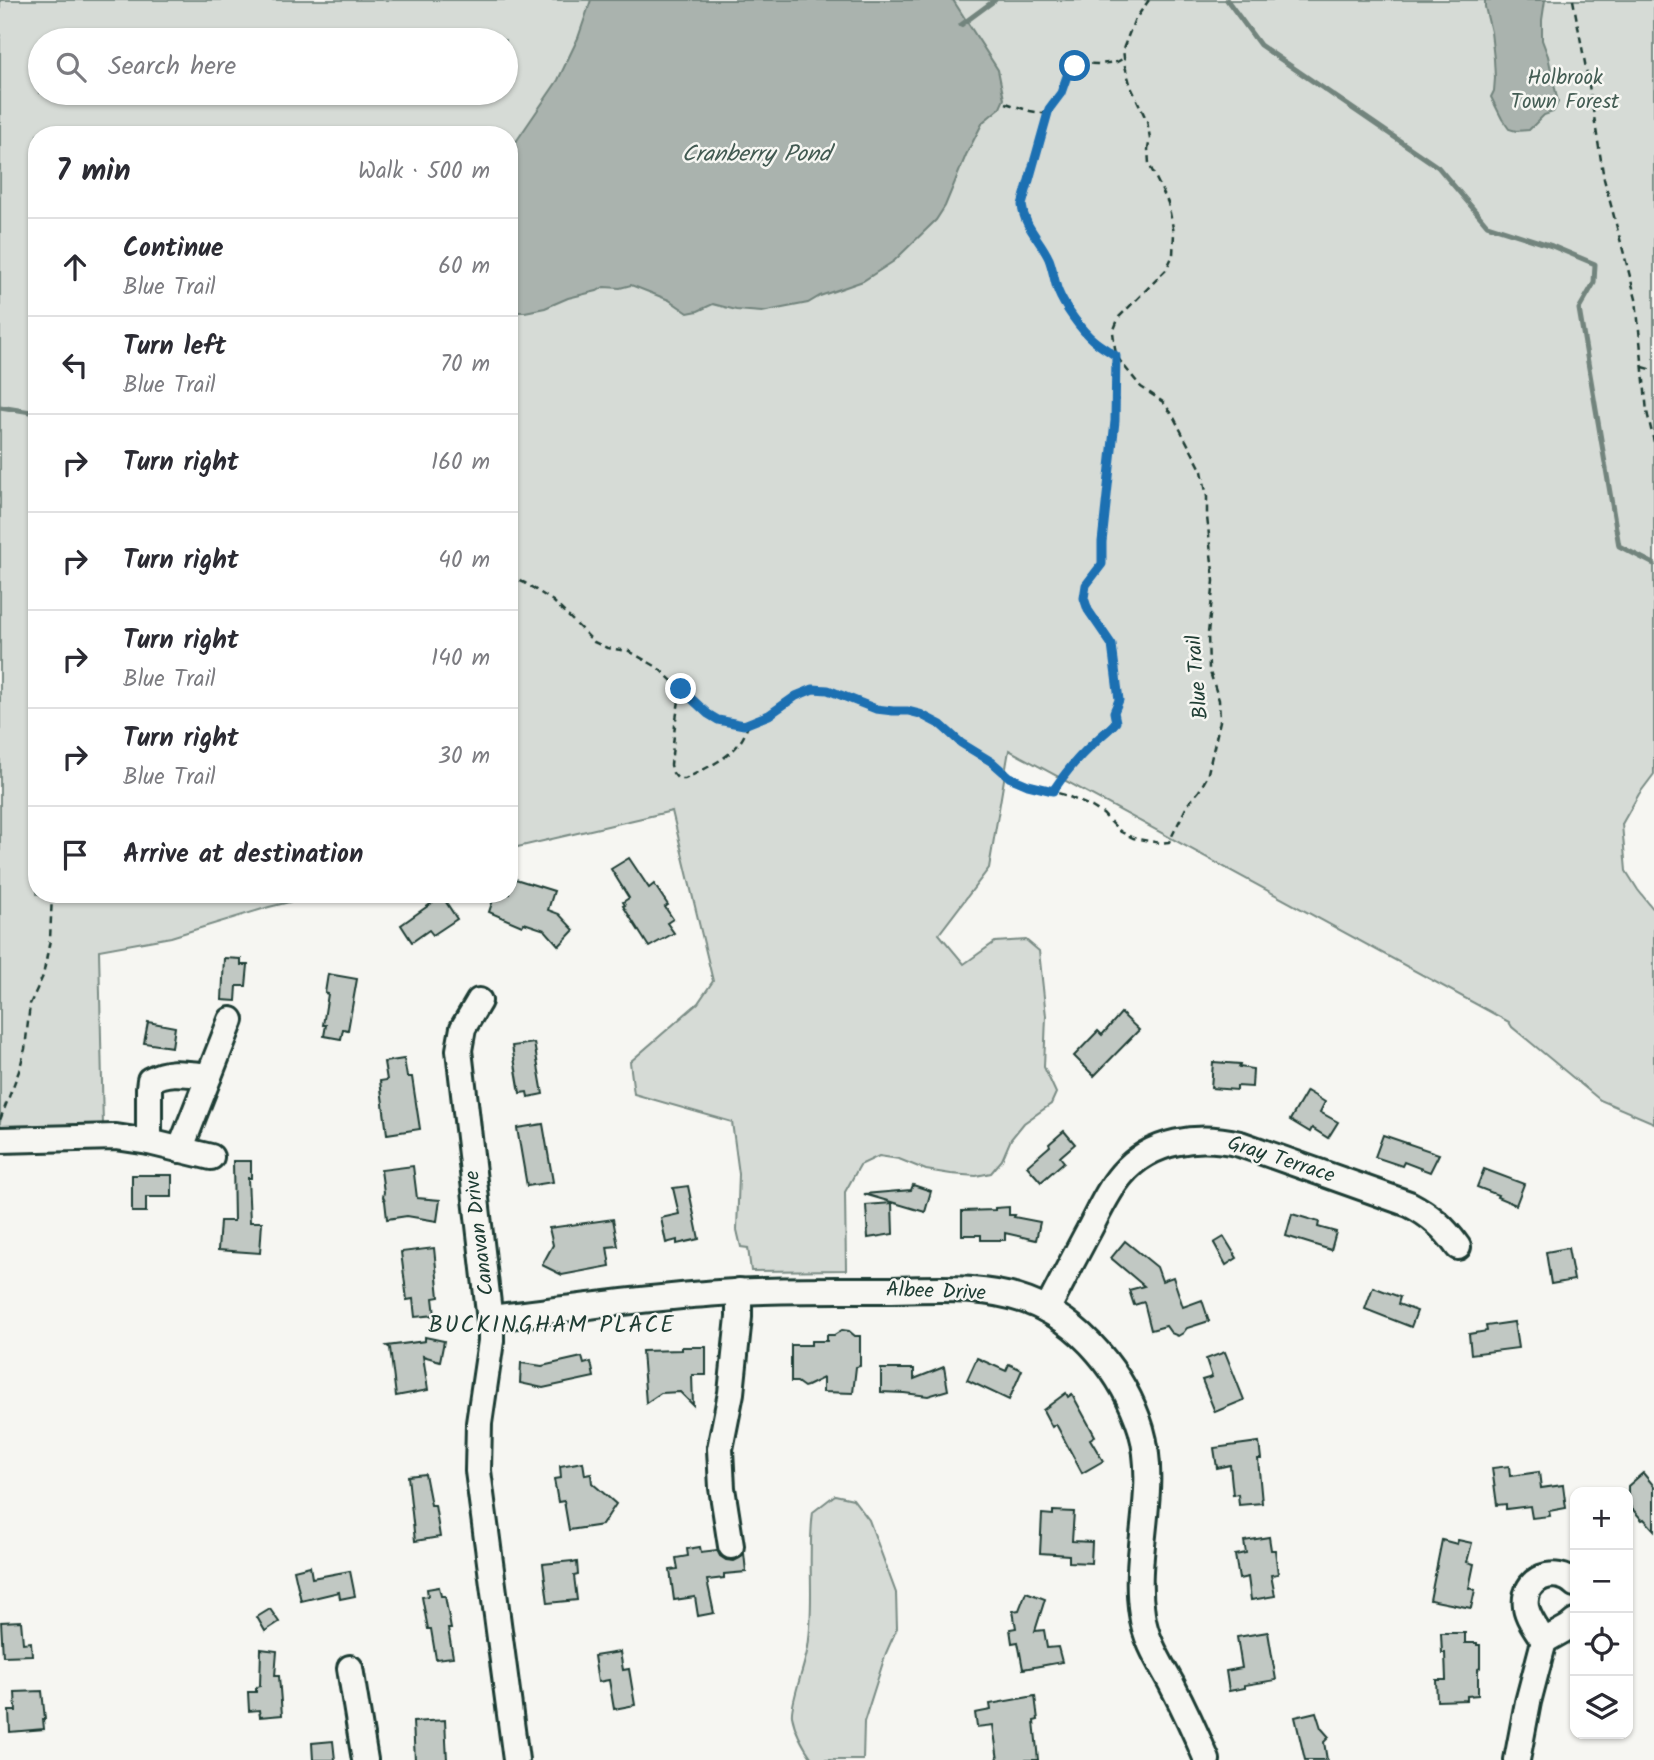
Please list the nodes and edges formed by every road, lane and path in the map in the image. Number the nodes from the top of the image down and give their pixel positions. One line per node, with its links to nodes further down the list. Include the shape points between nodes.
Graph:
1 (1149, 0): 3 (path, via 1134,21)
2 (1573, 0): 7 (path, via 1604,179 1636,299)
3 (1124, 58): 5 (path, Blue Trail, via 1079,63 1067,76); 6 (path, via 1147,121 1149,164 1168,203 1174,233 1173,255 1166,270 1119,317 1113,332)
4 (1006, 103): 5 (path)
5 (1048, 114): 6 (path, Blue Trail, via 1023,215 1049,259 1059,294 1075,319 1091,339)
6 (1116, 356): 13 (path, via 1102,564 1086,585 1084,598 1112,645 1119,700 1116,722); 13 (path, Blue Trail, via 1142,387 1163,402 1202,471 1214,581 1209,669 1220,721 1207,777 1169,842 1133,838 1103,814)
7 (1643, 367): 8 (path); 9 (path)
8 (1654, 370)
9 (1654, 442)
10 (518, 580): 11 (path, via 553,601 594,642 644,659)
11 (681, 689): 12 (path, via 718,720); 12 (path, via 671,765 678,779 732,752)
12 (748, 723): 13 (path, Blue Trail, via 804,692 828,690 876,709 931,718 1009,777)
13 (1053, 791)
14 (52, 903): 18 (path, via 43,976 30,1004 25,1049)
15 (479, 1001): 26 (street, Canavan Drive, via 463,1028 459,1050)
16 (231, 1020): 17 (street)
17 (209, 1076): 20 (street, via 176,1072 150,1080); 21 (street)
18 (0, 1121)
19 (0, 1140): 20 (street, via 100,1137)
20 (149, 1142): 21 (street)
21 (180, 1150): 22 (street)
22 (211, 1157)
23 (1458, 1247): 25 (street, Gray Terrace, via 1441,1224 1409,1203 1240,1144 1188,1140 1151,1151 1123,1173)
24 (738, 1291): 25 (street, Albee Drive, via 973,1290); 26 (street, Albee Drive); 27 (street, via 731,1393 720,1449)
25 (1047, 1310): 34 (street, Albee Drive, via 1100,1355 1136,1416 1148,1472 1140,1579 1144,1627)
26 (491, 1318): 33 (street, Canavan Drive, via 478,1471)
27 (731, 1546)
28 (1570, 1580): 30 (street, via 1549,1575 1529,1590 1527,1611)
29 (1570, 1626): 30 (street)
30 (1544, 1641): 35 (street)
31 (350, 1668): 32 (street)
32 (365, 1760)
33 (516, 1760)
34 (1207, 1760)
35 (1517, 1760)

